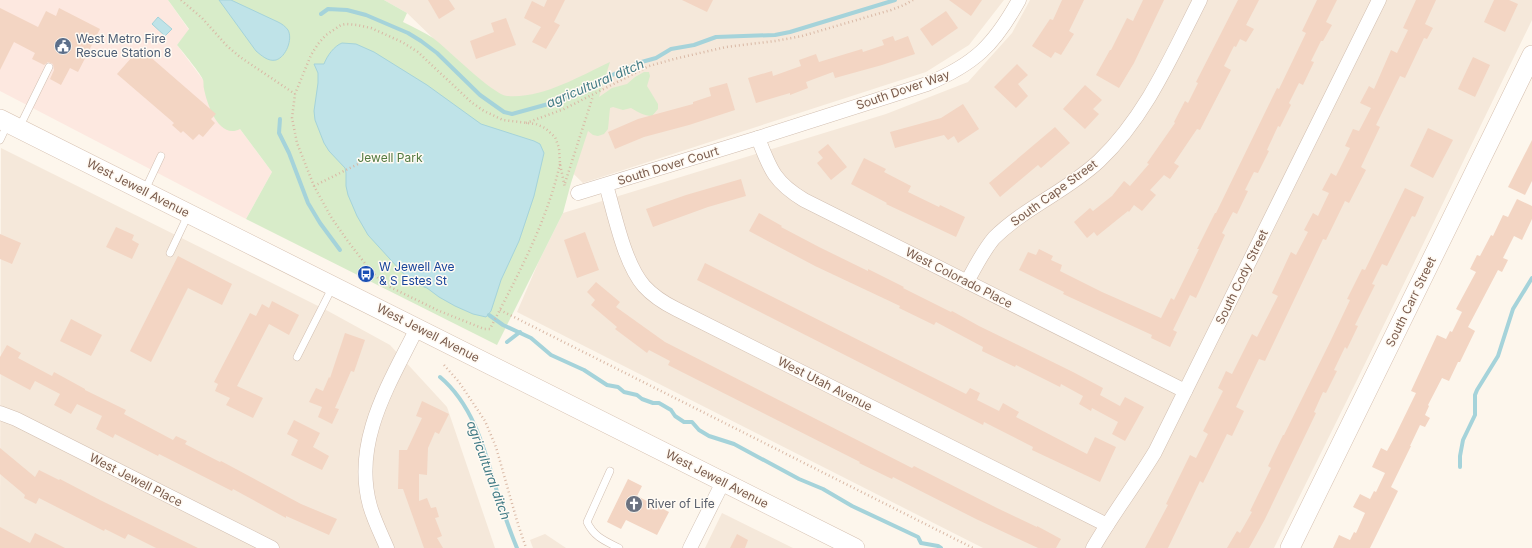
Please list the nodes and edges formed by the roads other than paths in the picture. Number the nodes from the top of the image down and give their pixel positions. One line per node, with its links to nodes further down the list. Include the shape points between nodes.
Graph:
1 (1019, 0): 7 (street, South Dover Way, via 1007,22 980,54 952,74)
2 (1200, 0): 14 (street, South Cape Street, via 1155,88 1125,132 1087,172 997,235)
3 (1379, 0): 18 (street, South Cody Street)
4 (1532, 56): 29 (main road, South Carr Street)
5 (49, 67): 6 (lane)
6 (7, 128): 10 (main road, West Jewell Avenue)
7 (758, 138): 9 (street, South Dover Court); 14 (street, West Colorado Place, via 772,174 793,194)
8 (161, 156): 10 (lane)
9 (606, 185): 11 (street, South Dover Court); 22 (street, West Utah Avenue, via 633,271 644,287 658,299)
10 (144, 191): 12 (main road, West Jewell Avenue)
11 (578, 193)
12 (189, 214): 13 (lane); 15 (main road, West Jewell Avenue)
13 (170, 252)
14 (967, 282): 18 (street, West Colorado Place)
15 (333, 286): 16 (main road, West Jewell Avenue); 17 (lane)
16 (418, 328): 21 (main road, West Jewell Avenue); 24 (street, via 378,409 367,444 364,469 368,496 372,514)
17 (297, 357)
18 (1185, 391): 22 (street, South Cody Street, via 1139,478)
19 (0, 413): 23 (street, West Jewell Place)
20 (610, 471): 25 (lane, via 587,522 597,538)
21 (723, 482): 26 (street); 27 (main road, West Jewell Avenue)
22 (1107, 525): 28 (street, South Cody Street)
23 (272, 548)
24 (387, 548)
25 (619, 548)
26 (690, 548)
27 (855, 548)
28 (1093, 548)
29 (1290, 548)

